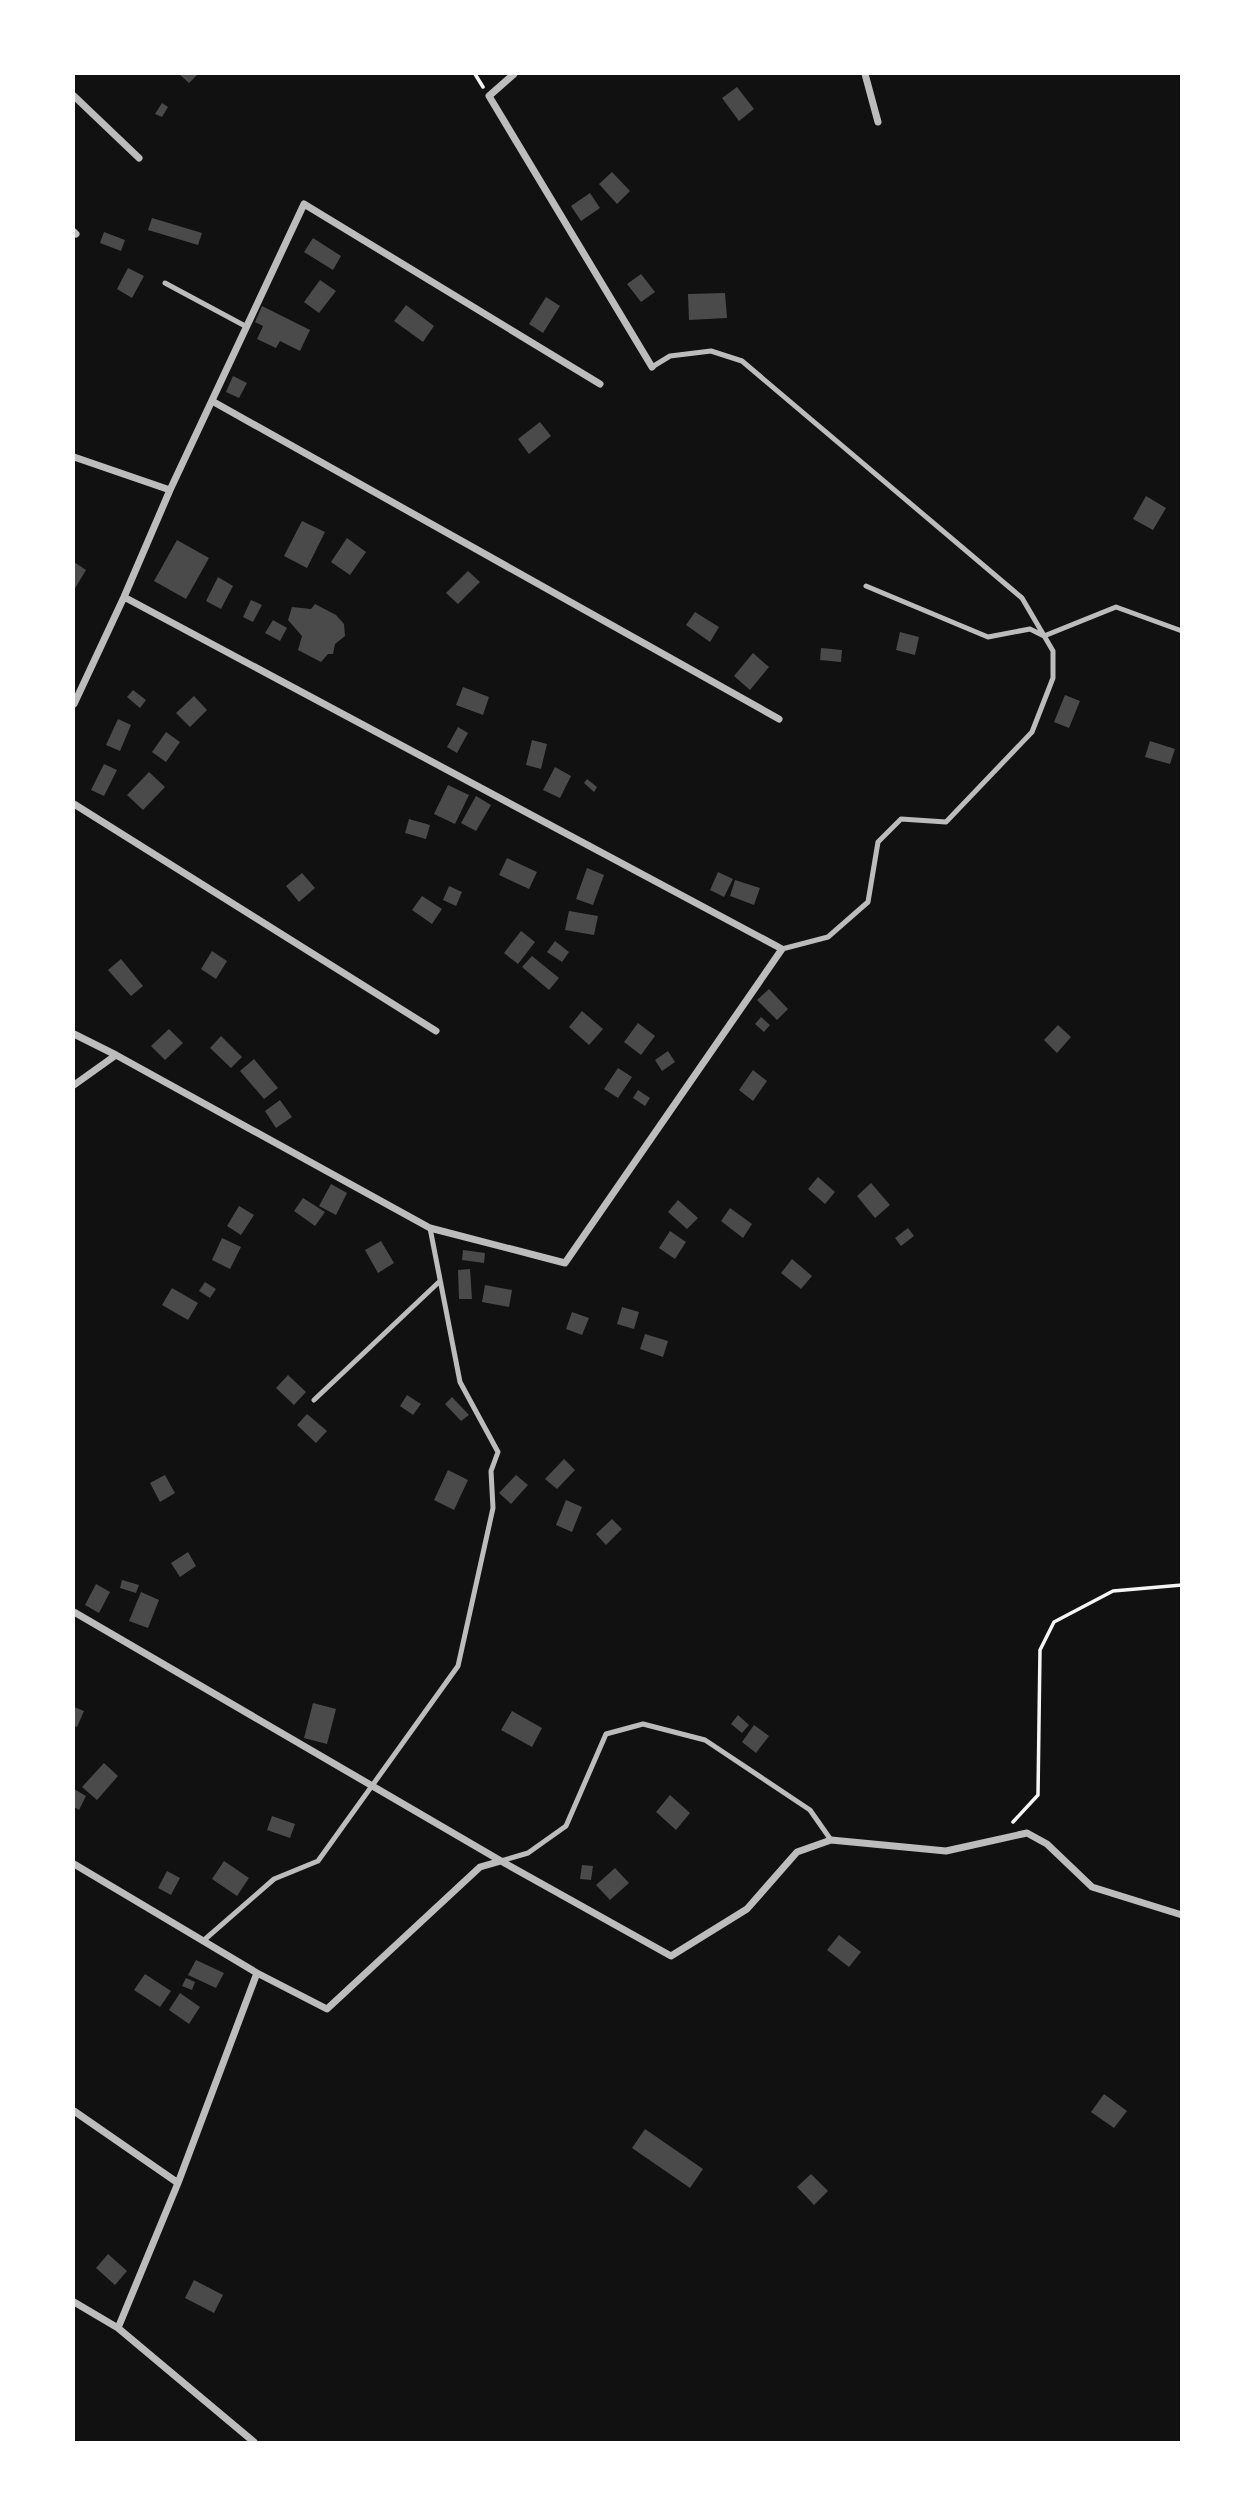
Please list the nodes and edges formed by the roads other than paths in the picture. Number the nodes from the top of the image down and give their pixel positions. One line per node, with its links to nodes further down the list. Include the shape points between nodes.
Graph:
1 (514, 74): 8 (street, via 489,96)
2 (865, 74): 4 (street)
3 (74, 96): 5 (street)
4 (878, 122)
5 (139, 158)
6 (166, 283): 7 (lane)
7 (247, 327): 9 (street, via 304,204); 10 (street)
8 (652, 367): 16 (lane, via 670,356 711,351 742,361 1022,598)
9 (600, 384)
10 (212, 401): 12 (street); 18 (street)
11 (74, 457): 12 (street)
12 (170, 489): 14 (street)
13 (866, 586): 16 (lane, via 988,637 1030,629)
14 (124, 597): 17 (street); 20 (street)
15 (1181, 631): 16 (lane, via 1116,607)
16 (1044, 636): 20 (lane, via 1053,651 1053,678 1032,732 946,822 901,819 878,842 868,902 828,937)
17 (74, 704)
18 (779, 719)
19 (74, 804): 21 (street)
20 (782, 949): 25 (street, via 565,1263)
21 (436, 1031)
22 (74, 1034): 23 (street)
23 (116, 1055): 24 (street); 25 (street)
24 (74, 1085)
25 (430, 1228): 26 (lane)
26 (440, 1281): 27 (lane); 29 (lane, via 460,1382 498,1452 491,1471 493,1508 458,1666)
27 (314, 1400)
28 (74, 1612): 29 (street)
29 (372, 1785): 31 (street); 34 (lane, via 318,1861 274,1879)
30 (831, 1840): 31 (street, via 797,1852 747,1909 671,1956); 31 (lane, via 810,1810 705,1740 643,1724 606,1734 566,1826 528,1853); 33 (street, via 946,1851 1027,1833 1047,1844 1092,1887)
31 (502, 1861): 35 (street, via 480,1867 327,2009)
32 (74, 1864): 34 (street)
33 (1181, 1915)
34 (203, 1941): 35 (street)
35 (257, 1973): 37 (street)
36 (74, 2111): 37 (street)
37 (178, 2183): 39 (street)
38 (74, 2302): 39 (street)
39 (118, 2328): 40 (street)
40 (254, 2442)

